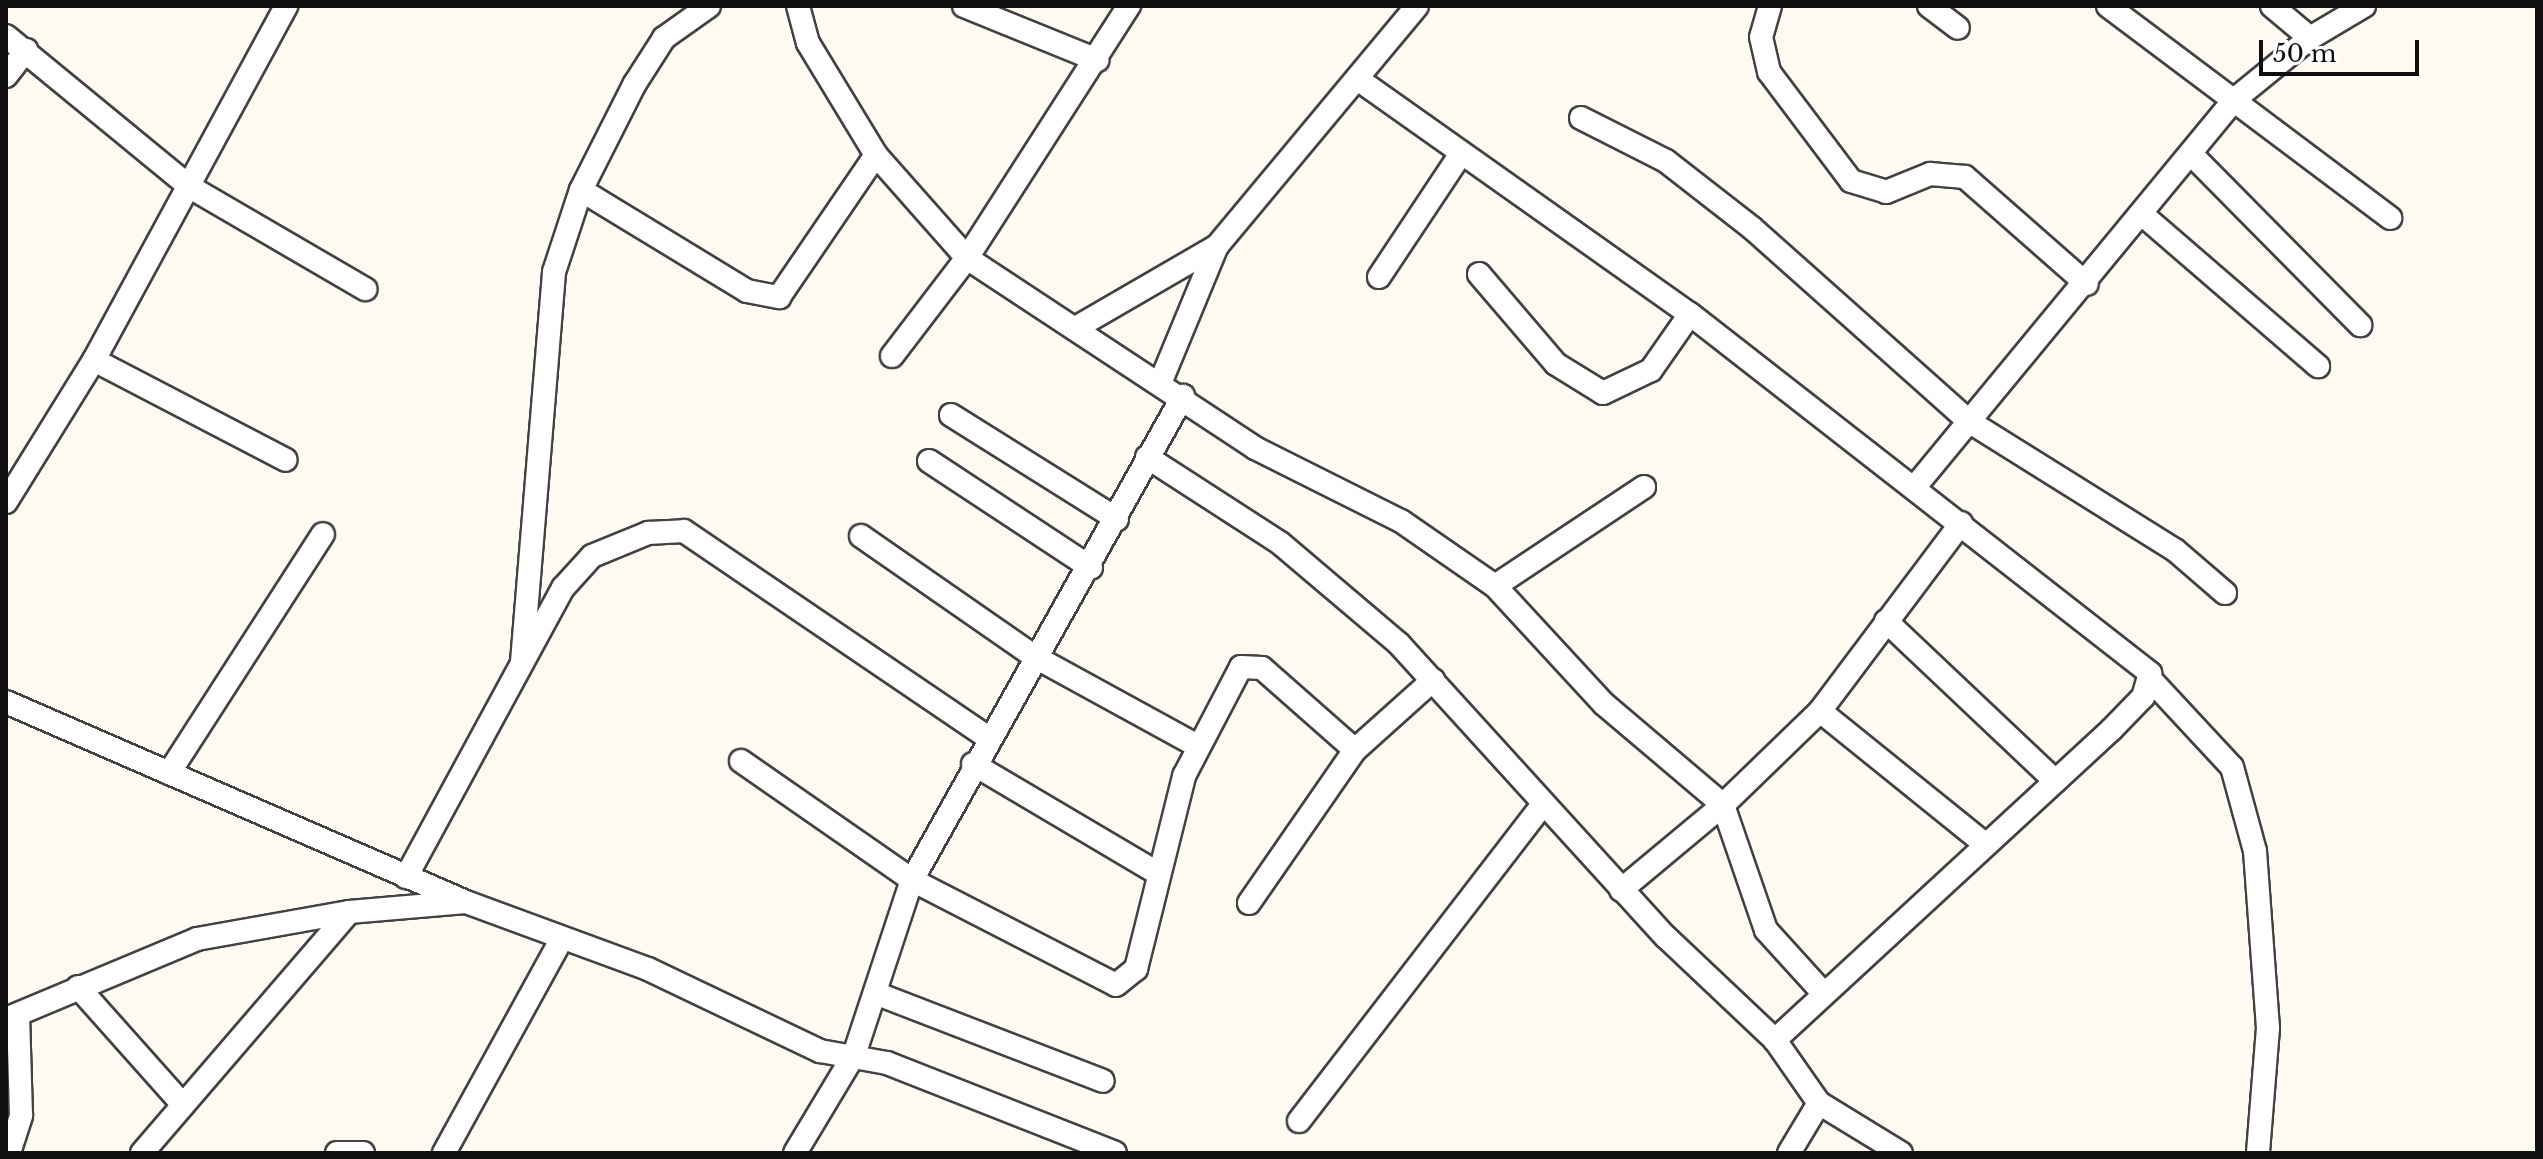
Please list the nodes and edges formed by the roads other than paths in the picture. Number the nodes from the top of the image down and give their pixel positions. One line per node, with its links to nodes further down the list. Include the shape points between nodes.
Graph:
1 (286, 6): 24 (street)
2 (709, 6): 25 (street, via 664,38)
3 (798, 6): 21 (street, via 808,43)
4 (964, 6): 16 (street)
5 (1129, 6): 16 (street)
6 (1417, 6): 18 (street)
7 (1770, 6): 32 (street, via 1761,37 1769,72 1851,181 1886,192 1930,174 1965,177)
8 (1929, 6): 12 (street)
9 (2108, 6): 19 (street)
10 (2272, 6): 14 (street)
11 (2364, 6): 14 (street)
12 (1958, 28)
13 (6, 36): 15 (street)
14 (2310, 38): 19 (street)
15 (26, 50): 17 (street); 24 (street)
16 (1097, 60): 29 (street)
17 (6, 76)
18 (1359, 80): 22 (street); 28 (street)
19 (2234, 100): 23 (street); 27 (street)
20 (1581, 118): 43 (street, via 1653,153 1752,228)
21 (876, 155): 25 (street, via 779,297 747,291); 29 (street)
22 (1460, 155): 31 (street); 34 (street)
23 (2193, 156): 26 (street); 35 (street)
24 (190, 187): 33 (street); 38 (street)
25 (581, 190): 59 (street, via 554,272)
26 (2144, 216): 32 (street); 39 (street)
27 (2390, 218)
28 (1217, 246): 36 (street); 40 (street)
29 (967, 258): 36 (street); 37 (street)
30 (1479, 274): 34 (street, via 1556,364 1603,393 1651,370)
31 (1379, 277)
32 (2087, 284): 43 (street)
33 (365, 289)
34 (1690, 314): 48 (street)
35 (2360, 325)
36 (1079, 326): 40 (street)
37 (892, 356)
38 (94, 360): 45 (street); 49 (street)
39 (2318, 366)
40 (1161, 381): 41 (street)
41 (1183, 396): 44 (street); 55 (street, via 1303,478 1401,521)
42 (951, 415): 50 (street)
43 (1970, 422): 48 (street); 56 (street, via 2175,550)
44 (1147, 457): 50 (street); 60 (street, via 1311,567)
45 (286, 460)
46 (929, 461): 54 (street)
47 (1644, 487): 55 (street)
48 (1914, 488): 51 (street)
49 (6, 502)
50 (1117, 519): 54 (street)
51 (1961, 523): 57 (street); 61 (street, via 2132,653)
52 (323, 534): 69 (street)
53 (861, 536): 58 (street)
54 (1091, 568): 58 (street)
55 (1495, 586): 71 (street, via 1604,704)
56 (2225, 593)
57 (1886, 621): 63 (street); 70 (street)
58 (1035, 657): 64 (street); 65 (street)
59 (522, 668): 64 (street, via 579,567 618,544 669,529 707,546); 75 (street)
60 (1433, 680): 66 (street); 72 (street)
61 (2152, 681): 70 (street); 101 (street, via 2232,767 2255,851 2268,1028)
62 (6, 702): 69 (street)
63 (1820, 711): 71 (street); 73 (street)
64 (990, 739): 68 (street)
65 (1196, 745): 66 (street, via 1222,694 1251,663); 74 (street)
66 (1355, 750): 79 (street)
67 (741, 761): 76 (street)
68 (973, 764): 74 (street); 76 (street)
69 (169, 773): 75 (street)
70 (2055, 781): 73 (street)
71 (1723, 805): 77 (street); 84 (street, via 1766,930)
72 (1542, 806): 77 (street); 91 (street)
73 (1986, 845): 84 (street)
74 (1157, 873): 76 (street, via 1136,969 1123,985 1103,982)
75 (406, 877): 78 (street)
76 (912, 880): 83 (street)
77 (1621, 890): 86 (street)
78 (466, 902): 80 (street); 81 (street)
79 (1249, 903)
80 (349, 912): 82 (street, via 197,939); 90 (street)
81 (562, 938): 87 (street, via 648,969 820,1051); 96 (street)
82 (78, 987): 85 (street); 90 (street)
83 (875, 993): 87 (street); 88 (street)
84 (1824, 994): 86 (street)
85 (12, 1017): 92 (street, via 21,1115)
86 (1775, 1040): 89 (street)
87 (854, 1055): 97 (street); 98 (street)
88 (1103, 1081)
89 (1819, 1103): 99 (street); 100 (street)
90 (183, 1105): 93 (street)
91 (1299, 1121)
92 (9, 1153)
93 (142, 1153)
94 (337, 1153): 95 (street)
95 (363, 1153)
96 (444, 1153)
97 (795, 1153)
98 (1115, 1153)
99 (1789, 1153)
100 (1901, 1153)
101 (2258, 1153)

